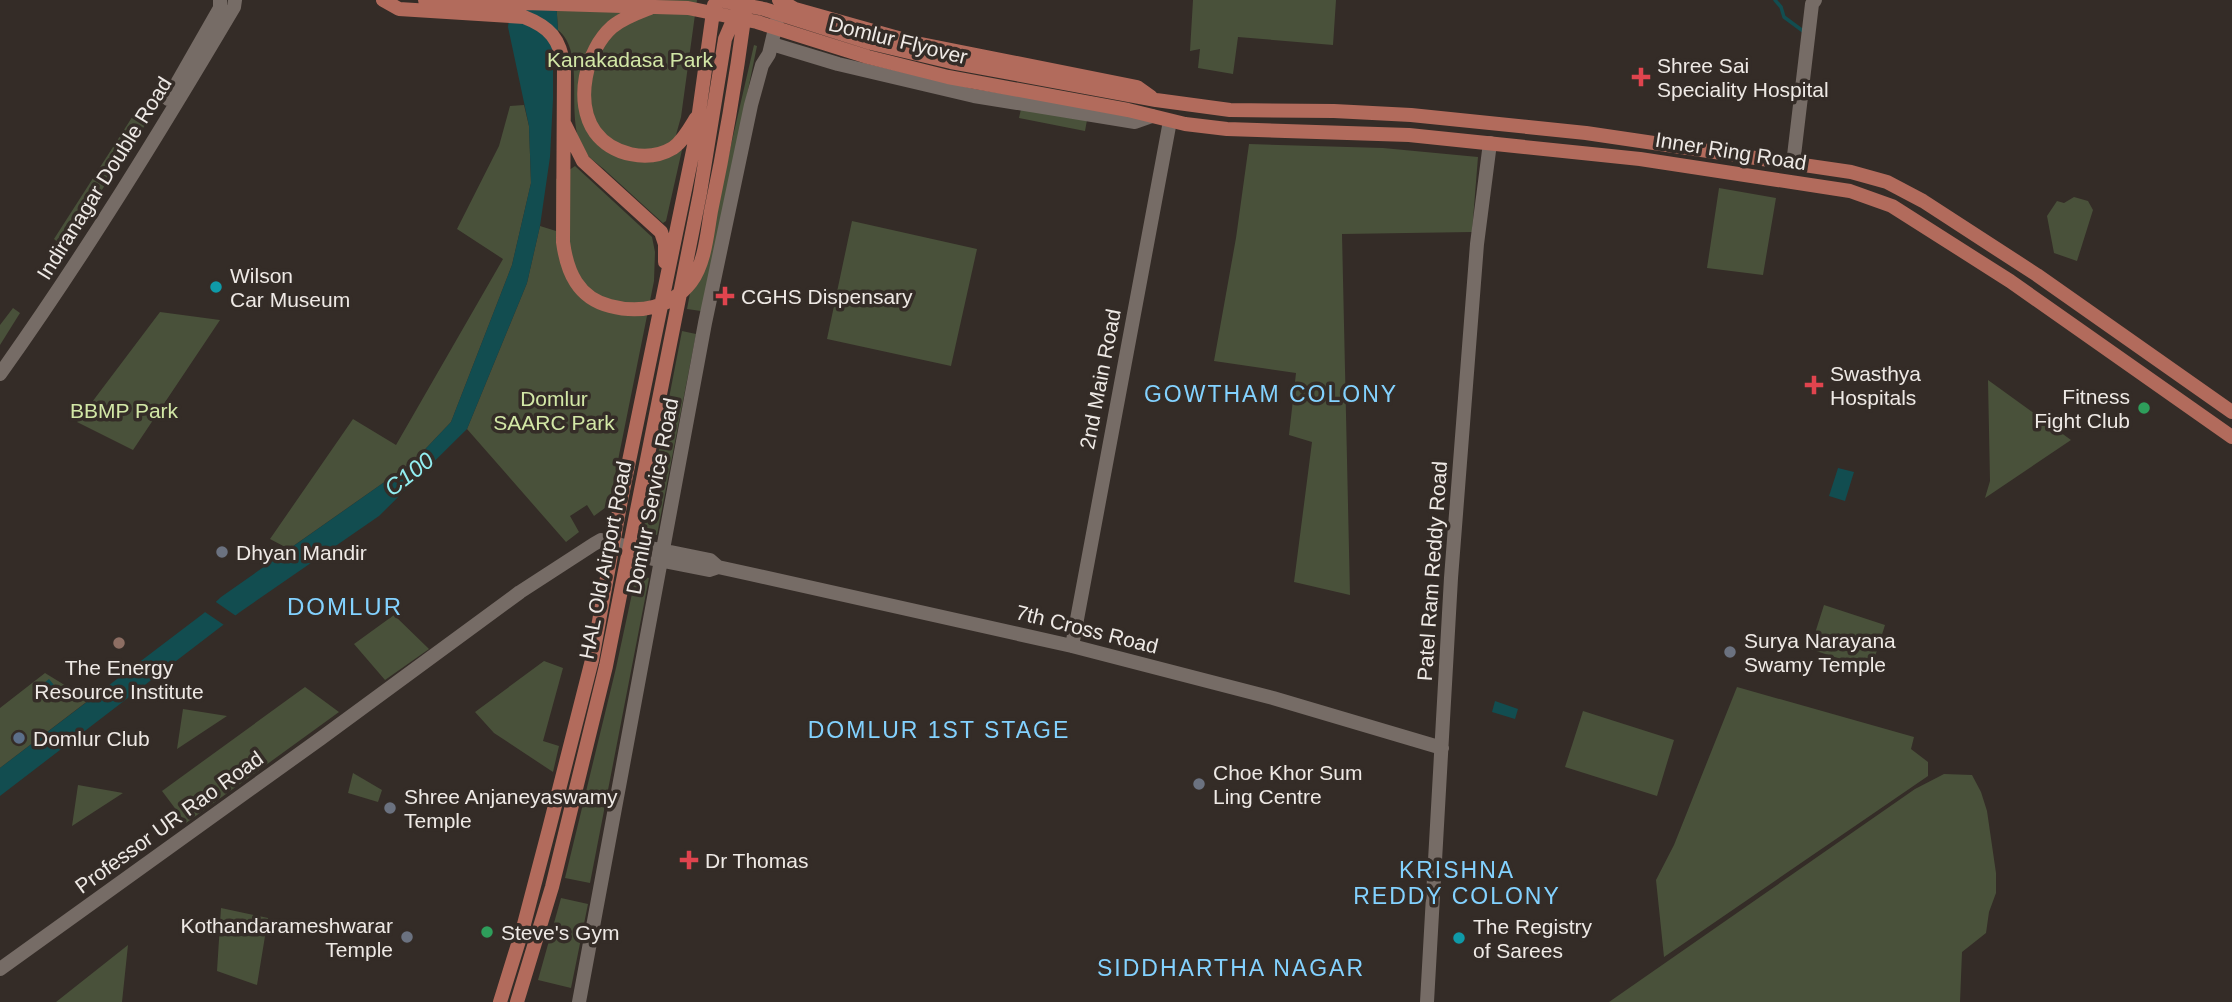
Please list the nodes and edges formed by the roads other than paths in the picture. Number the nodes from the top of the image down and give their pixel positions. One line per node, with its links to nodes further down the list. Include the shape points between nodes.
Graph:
1 (220, 0): 25 (street, Indiranagar Double Road, via 215,18 167,102)
2 (235, 0): 26 (street, Indiranagar Double Road, via 178,102)
3 (383, 0): 21 (main road, via 399,9 504,15 539,23 562,51)
4 (425, 0): 10 (main road, Domlur Flyover)
5 (716, 0): 16 (main road, Domlur Flyover, via 764,9); 19 (main road, HAL Old Airport Road)
6 (732, 0): 14 (main road)
7 (744, 0): 14 (main road, HAL Old Airport Road); 21 (main road, via 738,65 701,261 691,282 672,300 639,311 606,306 573,278 563,242)
8 (1808, 0): 13 (street)
9 (1815, 0): 13 (street)
10 (496, 1): 12 (main road, Domlur Flyover)
11 (780, 1): 15 (street, Domlur Service Road); 17 (main road, via 916,43 1137,87)
12 (655, 6): 16 (main road, Domlur Flyover, via 757,22 867,57); 19 (main road, via 620,22 596,47 588,68 586,110 595,131 612,147 644,156 675,146)
13 (1811, 28): 23 (street)
14 (725, 39): 30 (main road, HAL Old Airport Road, via 700,193)
15 (772, 44): 18 (street, via 974,96 1135,122); 31 (street, Domlur Service Road, via 751,105)
16 (950, 70): 17 (main road, Domlur Flyover); 18 (main road, Domlur Flyover)
17 (1156, 100): 23 (main road, Inner Ring Road, via 1230,110 1411,115 1586,133)
18 (1152, 116): 20 (main road, Inner Ring Road)
19 (697, 117): 24 (main road, HAL Old Airport Road)
20 (1170, 121): 22 (main road, Inner Ring Road, via 1227,129 1388,132); 32 (street, 2nd Main Road)
21 (564, 122): 24 (main road, via 583,161 661,232)
22 (1490, 143): 28 (main road, Inner Ring Road, via 1797,182 1850,191 1892,206 2010,281); 33 (street, Patel Ram Reddy Road, via 1477,244)
23 (1793, 164): 27 (main road, Inner Ring Road, via 1887,182 1923,201)
24 (666, 288): 29 (main road, HAL Old Airport Road)
25 (0, 359)
26 (0, 374)
27 (2232, 412)
28 (2232, 437)
29 (614, 543): 30 (street, 7th Cross Road); 34 (street, Professor UR Rao Road, via 601,540 520,592); 35 (main road, HAL Old Airport Road, via 586,682)
30 (629, 547): 31 (street, 7th Cross Road, via 638,556); 36 (main road, HAL Old Airport Road, via 606,666 552,887)
31 (662, 555): 32 (street, 7th Cross Road, via 709,570 718,568); 37 (street, Domlur Service Road)
32 (1072, 646): 33 (street, 7th Cross Road)
33 (1442, 748): 38 (street, Patel Ram Reddy Road)
34 (0, 969)
35 (500, 1002)
36 (517, 1002)
37 (579, 1002)
38 (1427, 1002)

